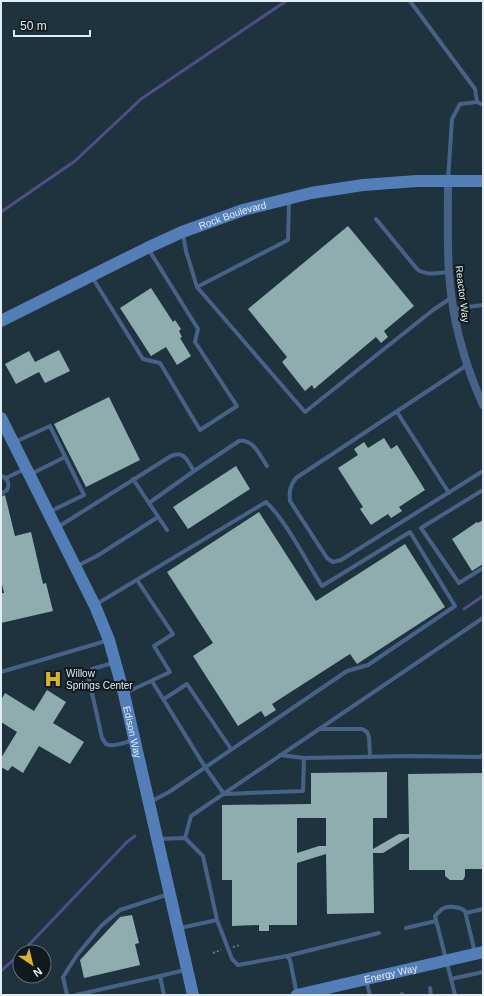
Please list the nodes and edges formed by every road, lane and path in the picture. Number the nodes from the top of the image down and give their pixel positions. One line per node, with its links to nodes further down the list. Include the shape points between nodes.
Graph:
1 (410, 1): 2 (lane, via 474,89)
2 (477, 102): 3 (lane); 5 (lane, via 460,104 452,119)
3 (483, 105)
4 (483, 181): 5 (street, Rock Boulevard)
5 (448, 182): 6 (street, Rock Boulevard, via 384,183); 10 (street, Reactor Way)
6 (289, 198): 8 (street, Rock Boulevard, via 243,210); 12 (lane, via 288,240)
7 (376, 219): 10 (lane, via 421,272)
8 (182, 232): 9 (street, Rock Boulevard); 12 (lane)
9 (148, 248): 11 (street, Rock Boulevard); 11 (lane, via 198,329 195,342 238,406 200,430 160,364 143,359)
10 (449, 272): 13 (street, Reactor Way)
11 (91, 276): 16 (street, Rock Boulevard)
12 (197, 287): 13 (lane, via 305,412 432,310)
13 (452, 298): 15 (street, Reactor Way)
14 (483, 305): 15 (lane)
15 (453, 309): 17 (street, Reactor Way)
16 (1, 321)
17 (467, 365): 18 (street, Reactor Way); 19 (lane)
18 (483, 405)
19 (397, 412): 31 (lane); 31 (lane, via 296,478 289,492 290,501 327,558 333,562 341,560)
20 (1, 418): 21 (street, Edison Way)
21 (13, 443): 22 (lane, via 50,426); 26 (street, Edison Way)
22 (65, 457): 26 (lane); 34 (lane, via 84,495)
23 (267, 466): 24 (lane, via 253,445 245,440 239,441)
24 (194, 471): 29 (lane, via 183,455 176,454); 33 (lane)
25 (483, 471): 31 (lane)
26 (27, 472): 28 (lane); 34 (street, Edison Way)
27 (1, 476): 28 (lane)
28 (6, 478): 32 (lane, via 8,488)
29 (133, 480): 33 (lane); 36 (lane)
30 (483, 490): 39 (lane, via 421,528 459,583)
31 (449, 493)
32 (1, 494)
33 (149, 503): 35 (lane)
34 (48, 513): 36 (street, Edison Way)
35 (158, 517): 37 (lane); 38 (lane)
36 (56, 528): 38 (street, Edison Way)
37 (167, 530)
38 (75, 567): 41 (street, Edison Way)
39 (483, 568)
40 (137, 580): 41 (lane); 46 (lane, via 173,634 154,646 170,672); 51 (lane, via 266,502 287,528 322,586 410,532 455,606 368,665 347,671)
41 (95, 606): 43 (street, Edison Way)
42 (483, 618): 49 (lane)
43 (109, 640): 44 (street, Edison Way); 45 (lane)
44 (116, 662): 47 (street, Edison Way); 50 (lane, via 92,669 88,675 102,738 109,745)
45 (1, 672)
46 (152, 681): 47 (lane); 48 (lane)
47 (124, 694): 50 (street, Edison Way)
48 (164, 699): 51 (lane, via 188,684); 56 (lane)
49 (320, 729): 52 (lane); 54 (lane, via 367,732)
50 (134, 740): 58 (street, Edison Way)
51 (231, 749): 56 (lane)
52 (280, 755): 55 (lane); 57 (lane)
53 (483, 755): 54 (lane)
54 (370, 757): 55 (lane)
55 (304, 758): 57 (lane, via 303,791)
56 (205, 767): 57 (lane); 58 (lane)
57 (224, 794): 59 (lane, via 191,816)
58 (149, 803): 60 (street, Edison Way)
59 (185, 838): 60 (lane); 64 (lane, via 204,856)
60 (157, 839): 61 (street, Edison Way)
61 (170, 894): 66 (street, Edison Way); 78 (lane, via 120,910 101,926 63,977)
62 (483, 908): 63 (lane)
63 (466, 912): 65 (lane, via 454,907 443,908 435,916); 69 (lane)
64 (217, 920): 66 (lane); 70 (lane, via 232,959 238,965)
65 (436, 920): 67 (lane); 71 (lane)
66 (178, 928): 72 (street, Edison Way)
67 (406, 928)
68 (379, 933): 70 (lane)
69 (479, 953): 71 (street, Energy Way)
70 (287, 956): 82 (lane)
71 (447, 961): 75 (street, Energy Way); 76 (lane)
72 (187, 969): 74 (lane); 81 (street, Edison Way)
73 (483, 972): 76 (lane)
74 (160, 976): 79 (lane); 80 (lane)
75 (366, 979): 82 (street, Energy Way); 83 (lane)
76 (451, 979): 85 (lane)
77 (430, 988): 84 (lane)
78 (67, 995)
79 (76, 995)
80 (164, 995)
81 (193, 995)
82 (297, 995)
83 (370, 995)
84 (432, 995)
85 (455, 995)

